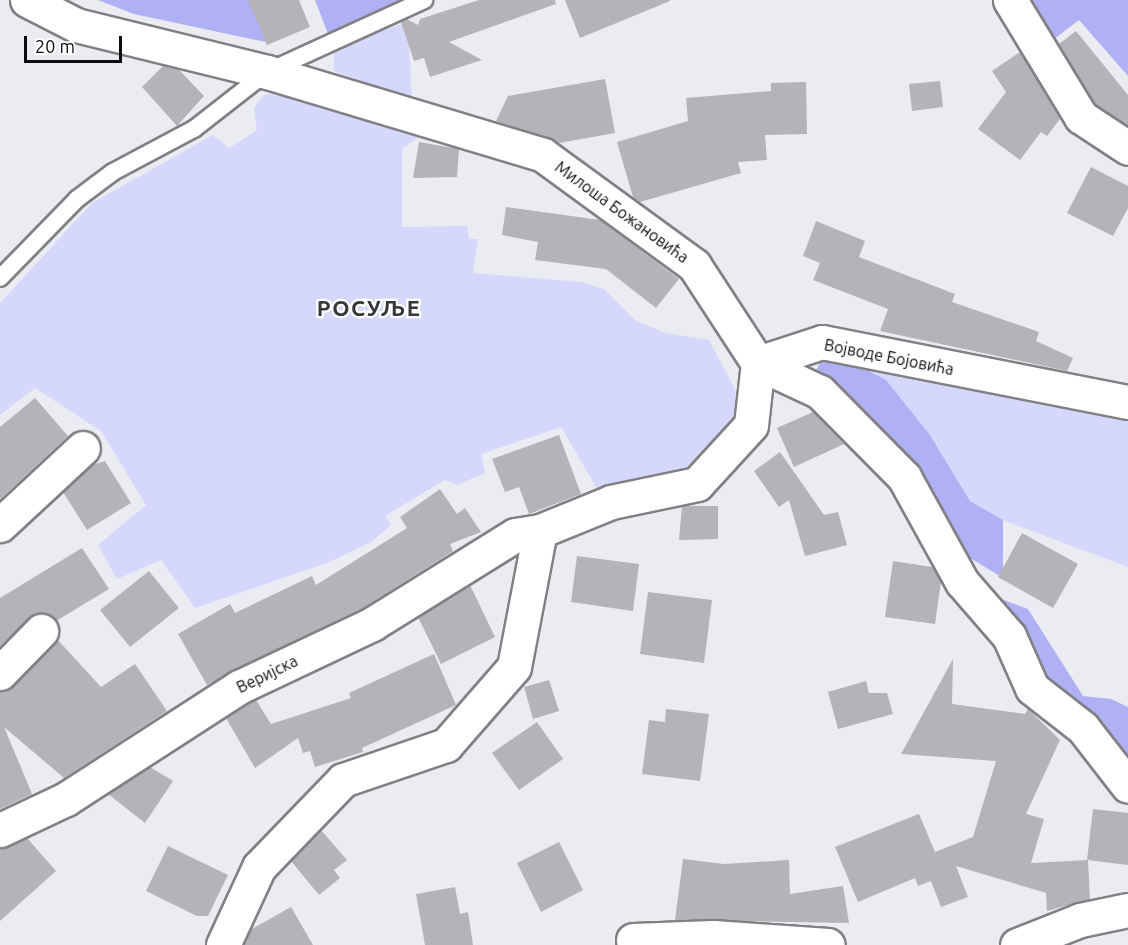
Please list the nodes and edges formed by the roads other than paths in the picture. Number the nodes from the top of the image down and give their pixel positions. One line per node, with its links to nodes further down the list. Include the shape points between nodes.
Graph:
1 (27, 0): 4 (street, Милоша Божановића, via 76,25)
2 (424, 0): 4 (lane)
3 (1010, 0): 5 (street, via 1082,117)
4 (267, 72): 6 (lane, via 194,129 113,172 86,192); 7 (street, Милоша Божановића, via 543,155 694,265)
5 (1128, 148)
6 (0, 278)
7 (758, 363): 8 (street, Војводе Бојовића, via 822,342); 11 (street, via 751,426 697,484 611,502); 14 (street, via 820,392 904,477 962,582 1009,636 1032,688 1083,728)
8 (1128, 402)
9 (83, 448): 10 (street)
10 (0, 525)
11 (540, 531): 15 (street, Веријска, via 515,536 372,624 239,687 66,799); 18 (street, via 514,667 446,745 343,780 260,867)
12 (41, 632): 13 (street)
13 (0, 673)
14 (1128, 786)
15 (0, 830)
16 (1128, 910): 20 (street, via 1080,920)
17 (633, 940): 19 (street, via 712,937)
18 (223, 945)
19 (828, 945)
20 (1017, 945)

